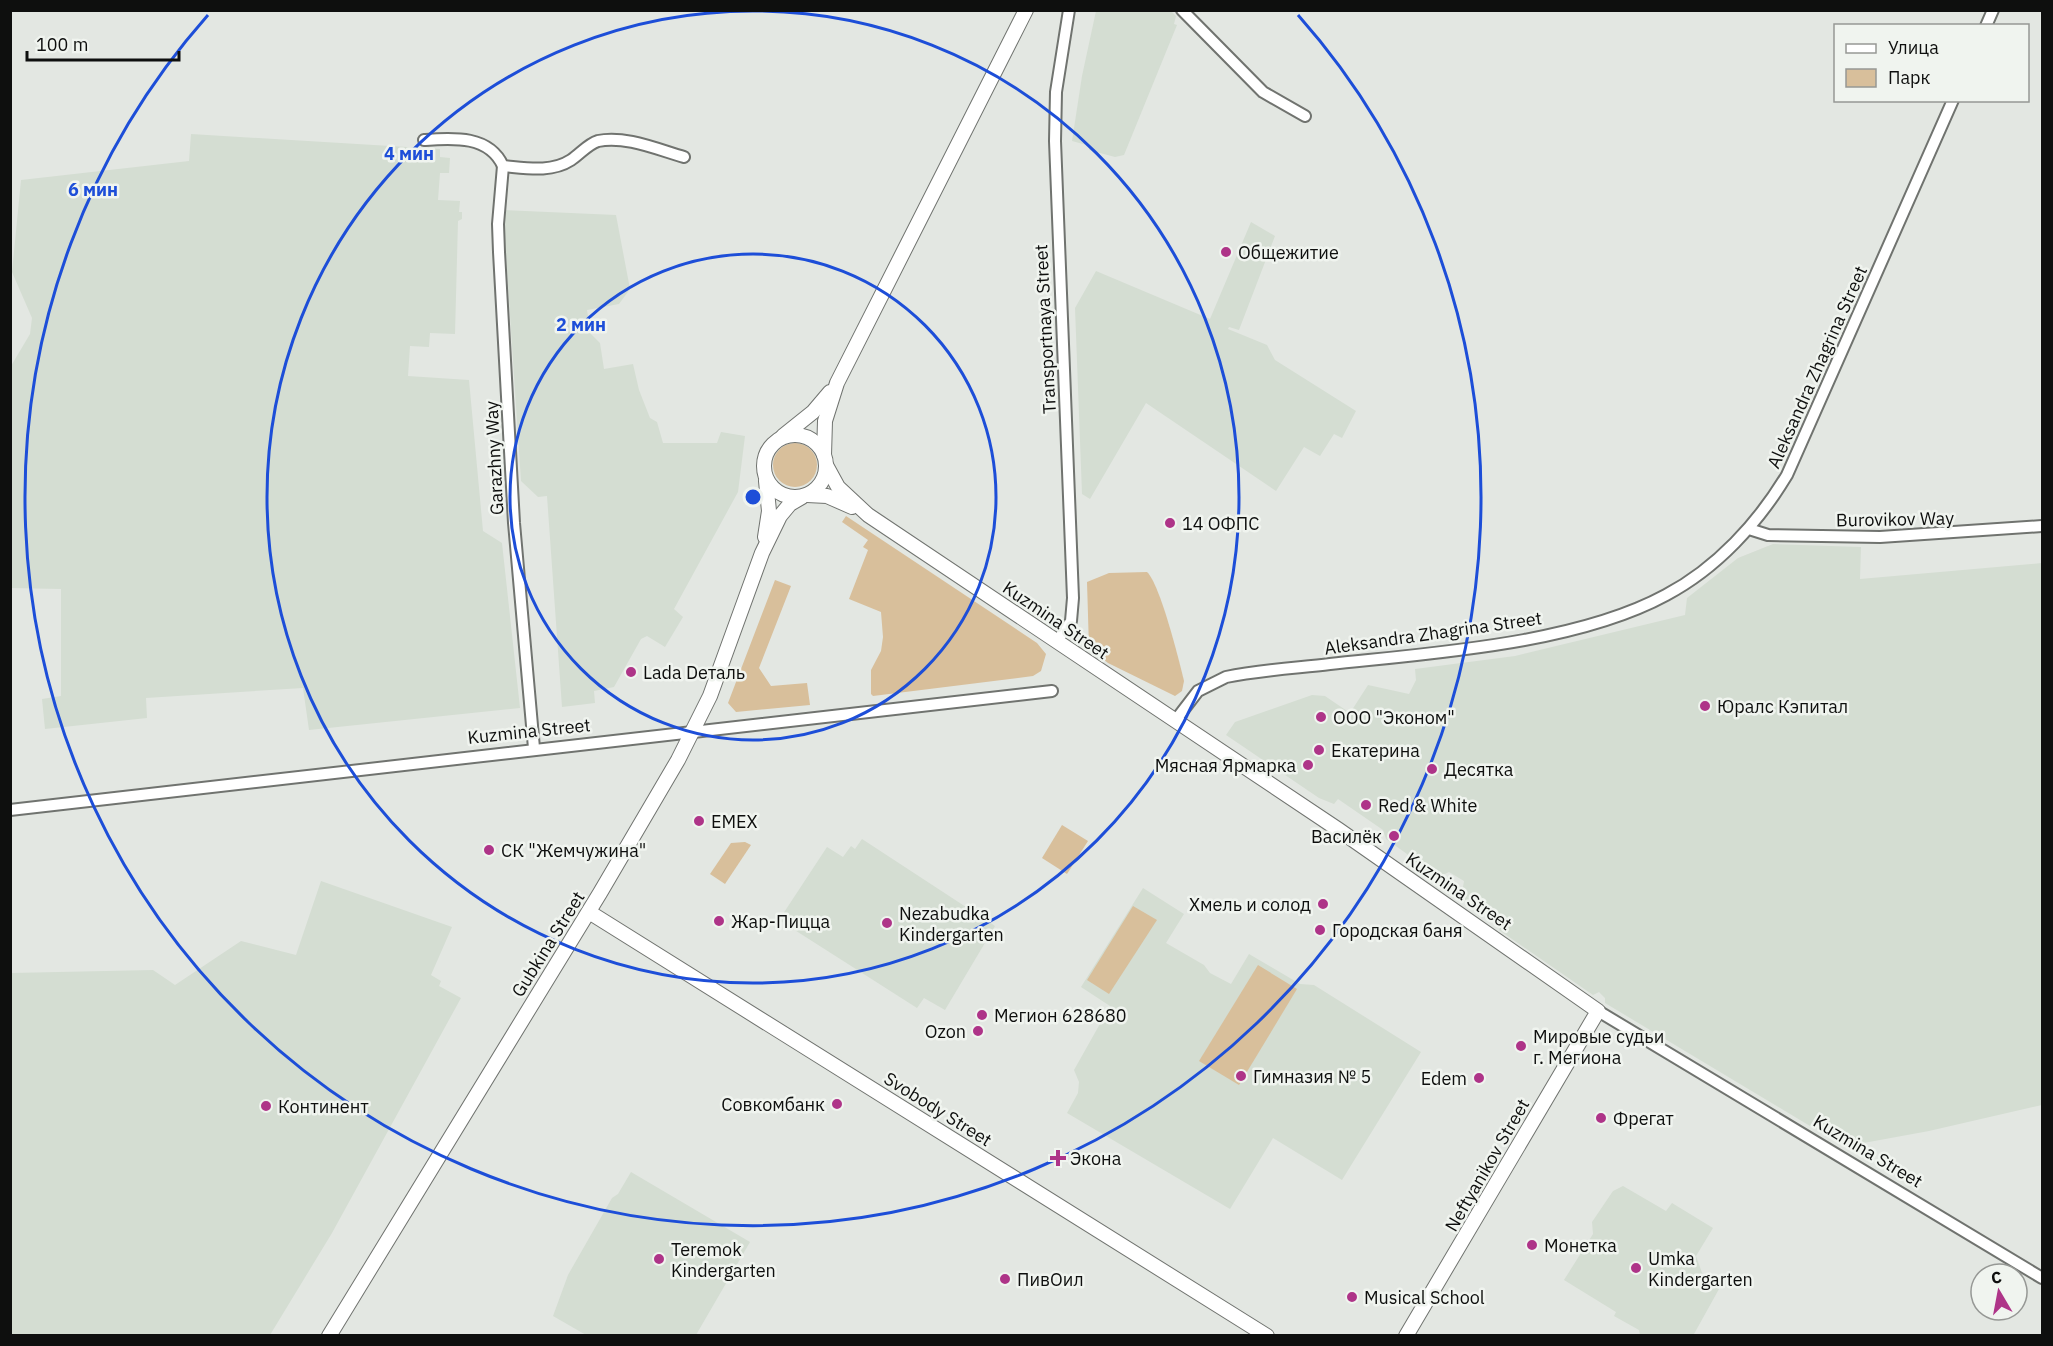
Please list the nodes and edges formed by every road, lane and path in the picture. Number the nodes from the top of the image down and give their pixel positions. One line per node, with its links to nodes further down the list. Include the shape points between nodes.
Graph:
1 (1026, 10): 11 (main road)
2 (1069, 10): 20 (street, Transportnaya Street, via 1056,92 1055,141 1073,598 1071,621)
3 (1182, 10): 7 (street, via 1258,88)
4 (1993, 10): 5 (street)
5 (1987, 24)
6 (1952, 102): 18 (street, Aleksandra Zhagrina Street, via 1800,450 1776,493)
7 (1305, 116)
8 (424, 140): 10 (street, via 475,142 496,152)
9 (684, 157): 10 (street, via 635,144 602,141 551,168)
10 (503, 166): 24 (street, Garazhny Way, via 499,252 514,523)
11 (837, 383): 12 (main road, via 813,412); 13 (main road, via 825,421)
12 (777, 440): 13 (main road, via 802,435 816,442); 14 (main road, via 765,456)
13 (825, 460): 15 (main road, via 821,483); 16 (main road, via 838,487)
14 (765, 476): 15 (main road, via 779,493); 19 (main road, via 769,511)
15 (804, 496): 16 (main road, via 827,496); 19 (main road, via 780,516)
16 (868, 515): 20 (main road, Kuzmina Street)
17 (2043, 526): 18 (street, Burovikov Way, via 1870,537 1767,535)
18 (1749, 529): 22 (street, Aleksandra Zhagrina Street, via 1678,588 1606,620 1509,642 1227,677 1198,692)
19 (762, 553): 23 (main road, Gubkina Street)
20 (1057, 641): 22 (main road, Kuzmina Street)
21 (1052, 691): 23 (street, Kuzmina Street)
22 (1175, 721): 27 (main road, Kuzmina Street)
23 (695, 730): 24 (street, Kuzmina Street); 26 (main road, Gubkina Street)
24 (534, 748): 25 (street, Kuzmina Street)
25 (10, 810)
26 (589, 912): 29 (main road, Gubkina Street); 30 (main road, Svobody Street)
27 (1598, 1011): 28 (street, Kuzmina Street); 31 (main road, Neftyanikov Street)
28 (2043, 1278)
29 (329, 1335)
30 (1267, 1335)
31 (1406, 1335)

